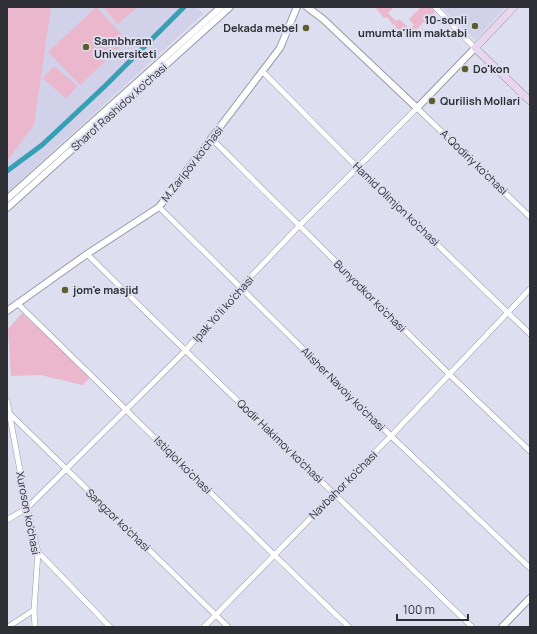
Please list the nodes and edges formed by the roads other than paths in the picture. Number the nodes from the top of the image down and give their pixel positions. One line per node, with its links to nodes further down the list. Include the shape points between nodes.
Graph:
1 (221, 7): 13 (street)
2 (230, 7): 15 (street, Sharof Rashidov ko'chasi)
3 (297, 7): 8 (street, M.Zaripov ko'chasi, via 280,48)
4 (307, 7): 10 (street)
5 (435, 7): 7 (street)
6 (514, 7): 7 (main road)
7 (475, 48): 9 (main road); 10 (street)
8 (263, 72): 11 (street, M.Zaripov ko'chasi); 12 (street, Hamid Olimjon ko'chasi)
9 (530, 101)
10 (417, 108): 12 (street, Ipak Yo'li ko'chasi); 16 (street, A.Qodiriy ko'chasi)
11 (212, 139): 14 (street, M.Zaripov ko'chasi); 17 (street, Bunyodkor ko'chasi)
12 (358, 168): 17 (street, Ipak Yo'li ko'chasi); 23 (street, Hamid Olimjon ko'chasi)
13 (7, 199)
14 (159, 207): 18 (street, M.Zaripov ko'chasi); 19 (street, Alisher Navoiy ko'chasi)
15 (7, 208)
16 (530, 217)
17 (299, 226): 19 (street, Ipak Yo'li ko'chasi); 26 (street, Bunyodkor ko'chasi)
18 (87, 254): 21 (street, M.Zaripov ko'chasi); 25 (street, Qodir Hakimov ko'chasi)
19 (242, 287): 25 (street, Ipak Yo'li ko'chasi); 31 (street, Alisher Navoiy ko'chasi)
20 (530, 290): 23 (street, Navbahor ko'chasi)
21 (17, 303): 22 (street, M.Zaripov ko'chasi); 28 (street, Istiqlol ko'chasi)
22 (7, 311)
23 (508, 313): 24 (street, Hamid Olimjon ko'chasi); 26 (street, Navbahor ko'chasi)
24 (530, 334)
25 (185, 351): 28 (street, Ipak Yo'li ko'chasi); 34 (street, Qodir Hakimov ko'chasi)
26 (450, 375): 31 (street, Navbahor ko'chasi); 32 (street, Bunyodkor ko'chasi)
27 (7, 401): 29 (street, Xuroson ko'chasi)
28 (126, 409): 33 (street, Ipak Yo'li ko'chasi); 38 (street, Istiqlol ko'chasi)
29 (9, 413): 30 (street, Xuroson ko'chasi); 33 (street, Sangzor ko'chasi)
30 (10, 430): 35 (street, Xuroson ko'chasi)
31 (391, 436): 34 (street, Navbahor ko'chasi); 39 (street, Alisher Navoiy ko'chasi)
32 (530, 451)
33 (66, 470): 35 (street, Ipak Yo'li ko'chasi); 42 (street, Sangzor ko'chasi)
34 (335, 494): 38 (street, Navbahor ko'chasi); 49 (street, Qodir Hakimov ko'chasi)
35 (27, 508): 36 (street, Ipak Yo'li ko'chasi); 37 (street, Xuroson ko'chasi)
36 (7, 520)
37 (38, 552): 41 (street, Xuroson ko'chasi); 45 (street)
38 (274, 555): 42 (street, Navbahor ko'chasi); 48 (street, Istiqlol ko'chasi)
39 (530, 568)
40 (530, 598): 50 (street)
41 (34, 610): 43 (street); 44 (street, Xuroson ko'chasi)
42 (216, 615): 46 (street, Navbahor ko'chasi); 47 (street, Sangzor ko'chasi)
43 (8, 627)
44 (35, 627)
45 (110, 627)
46 (204, 627)
47 (228, 627)
48 (349, 627)
49 (472, 627)
50 (502, 627)

